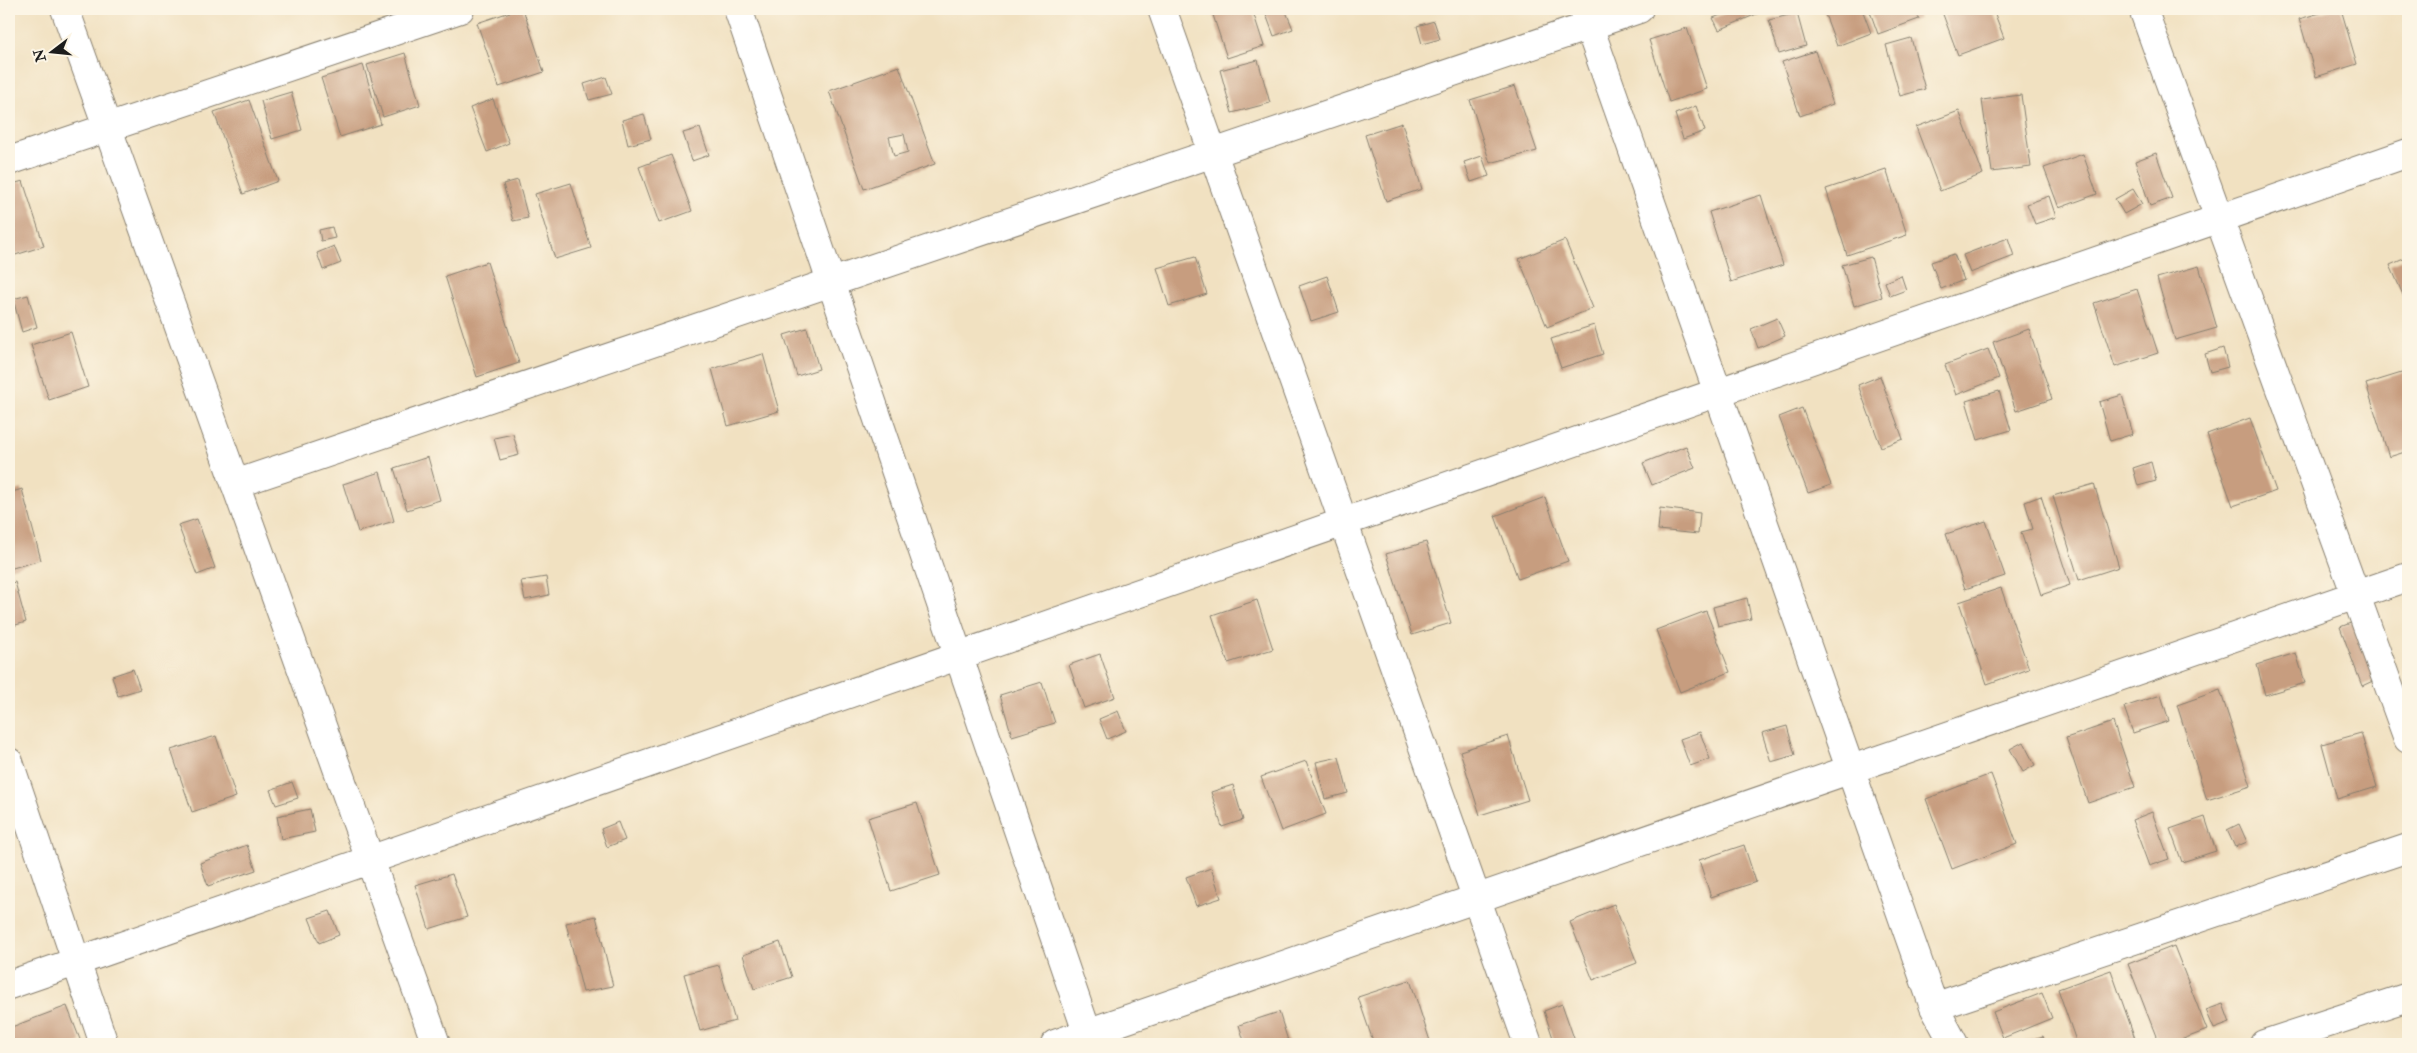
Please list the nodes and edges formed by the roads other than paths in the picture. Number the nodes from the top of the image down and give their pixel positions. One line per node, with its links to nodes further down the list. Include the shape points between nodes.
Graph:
1 (65, 9): 8 (street)
2 (460, 9): 8 (street)
3 (738, 9): 13 (street)
4 (1162, 9): 10 (street)
5 (1639, 9): 7 (street)
6 (2143, 9): 12 (street)
7 (1586, 17): 10 (street); 14 (street)
8 (107, 128): 11 (street); 15 (street)
9 (2408, 152): 12 (street)
10 (1213, 153): 13 (street); 16 (street)
11 (9, 161)
12 (2219, 218): 14 (street); 18 (street)
13 (831, 282): 15 (street); 19 (street)
14 (1718, 392): 16 (street); 22 (street)
15 (235, 484): 24 (street)
16 (1343, 522): 19 (street); 25 (street)
17 (2408, 577): 18 (street)
18 (2356, 595): 20 (street); 22 (street)
19 (958, 656): 24 (street); 30 (street)
20 (2408, 738)
21 (9, 762): 26 (street)
22 (1850, 770): 25 (street); 29 (street)
23 (2408, 848): 29 (street)
24 (370, 860): 26 (street); 32 (street)
25 (1476, 899): 30 (street); 34 (street)
26 (76, 962): 27 (street); 31 (street)
27 (9, 985)
28 (2408, 997): 36 (street)
29 (1934, 1007): 35 (street)
30 (1089, 1039): 33 (street)
31 (104, 1044)
32 (436, 1044)
33 (1055, 1044)
34 (1528, 1044)
35 (1954, 1044)
36 (2264, 1044)

